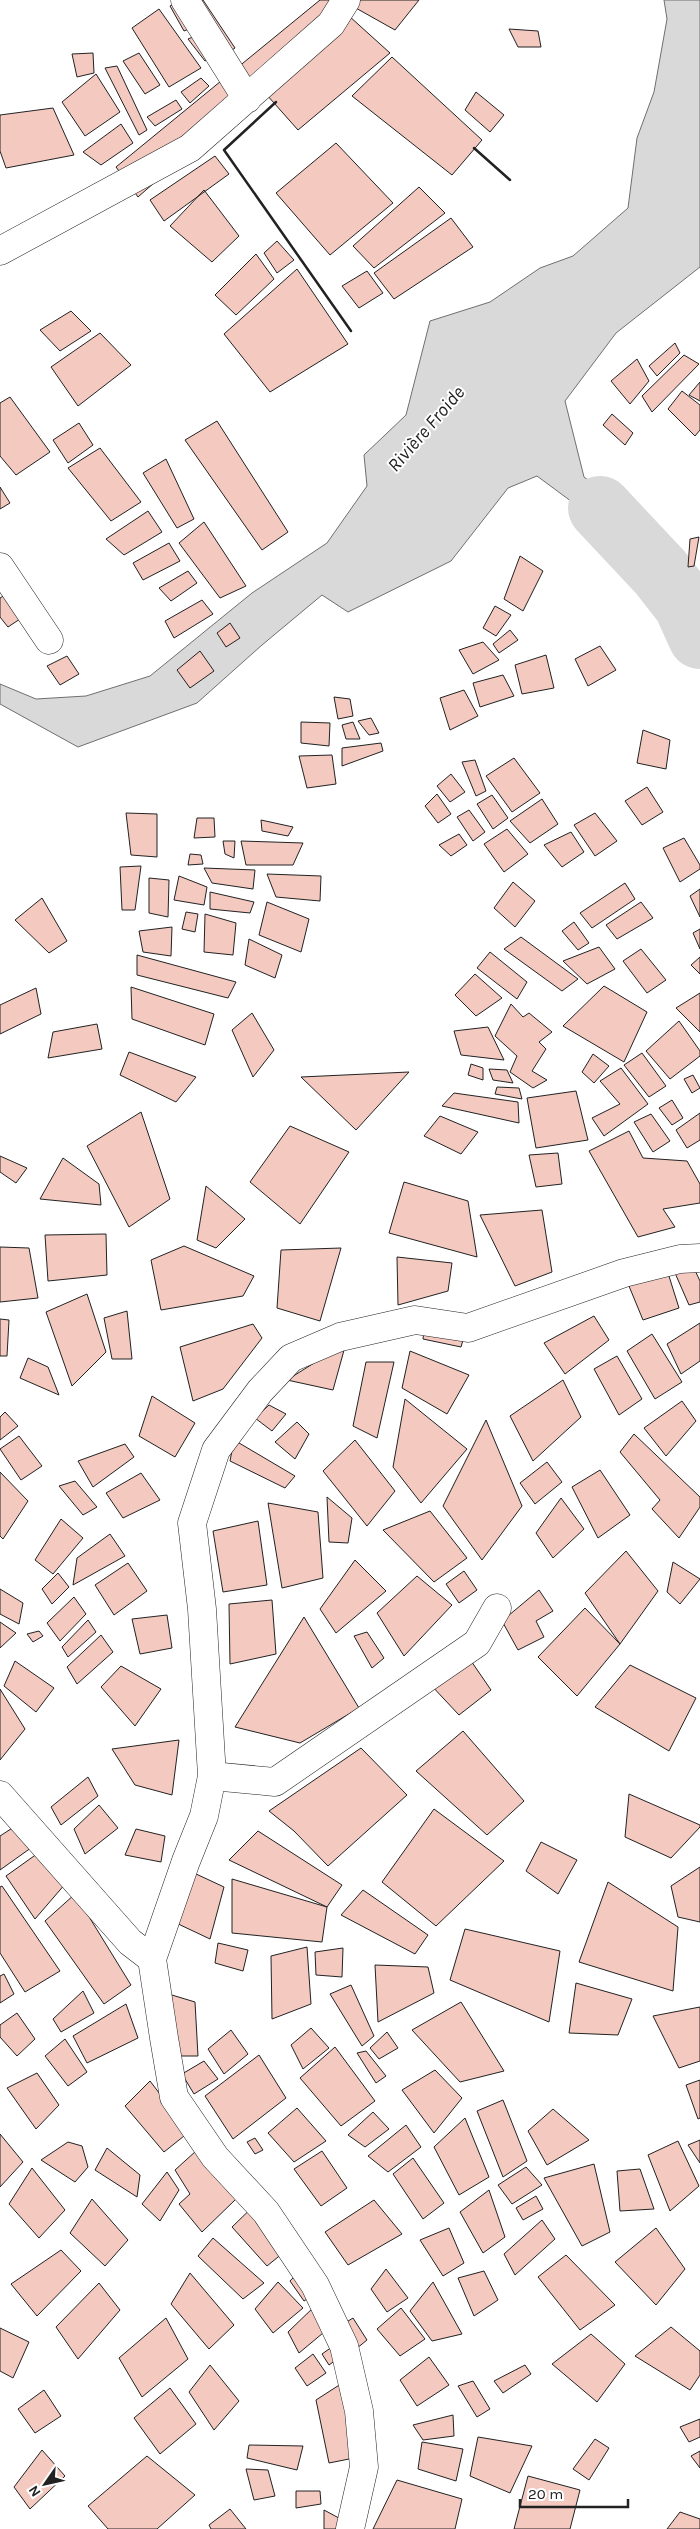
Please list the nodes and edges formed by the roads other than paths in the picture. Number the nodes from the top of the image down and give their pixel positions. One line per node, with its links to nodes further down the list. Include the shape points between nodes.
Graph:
1 (185, 0): 3 (street)
2 (346, 0): 3 (street, via 331,24)
3 (247, 99): 4 (street, via 190,148)
4 (0, 251)
5 (0, 567): 6 (street)
6 (49, 640)
7 (700, 1258): 9 (street, via 680,1259 624,1273 468,1328 415,1320 340,1336 291,1358 273,1377 216,1450 192,1523 202,1609)
8 (497, 1608): 9 (street, via 477,1643 275,1782)
9 (212, 1776): 11 (street, via 204,1816)
10 (0, 1795): 11 (street, via 130,1942)
11 (152, 1959): 12 (street, via 174,2097 215,2157 266,2212 316,2285 344,2346 358,2411 364,2467)
12 (350, 2529)

